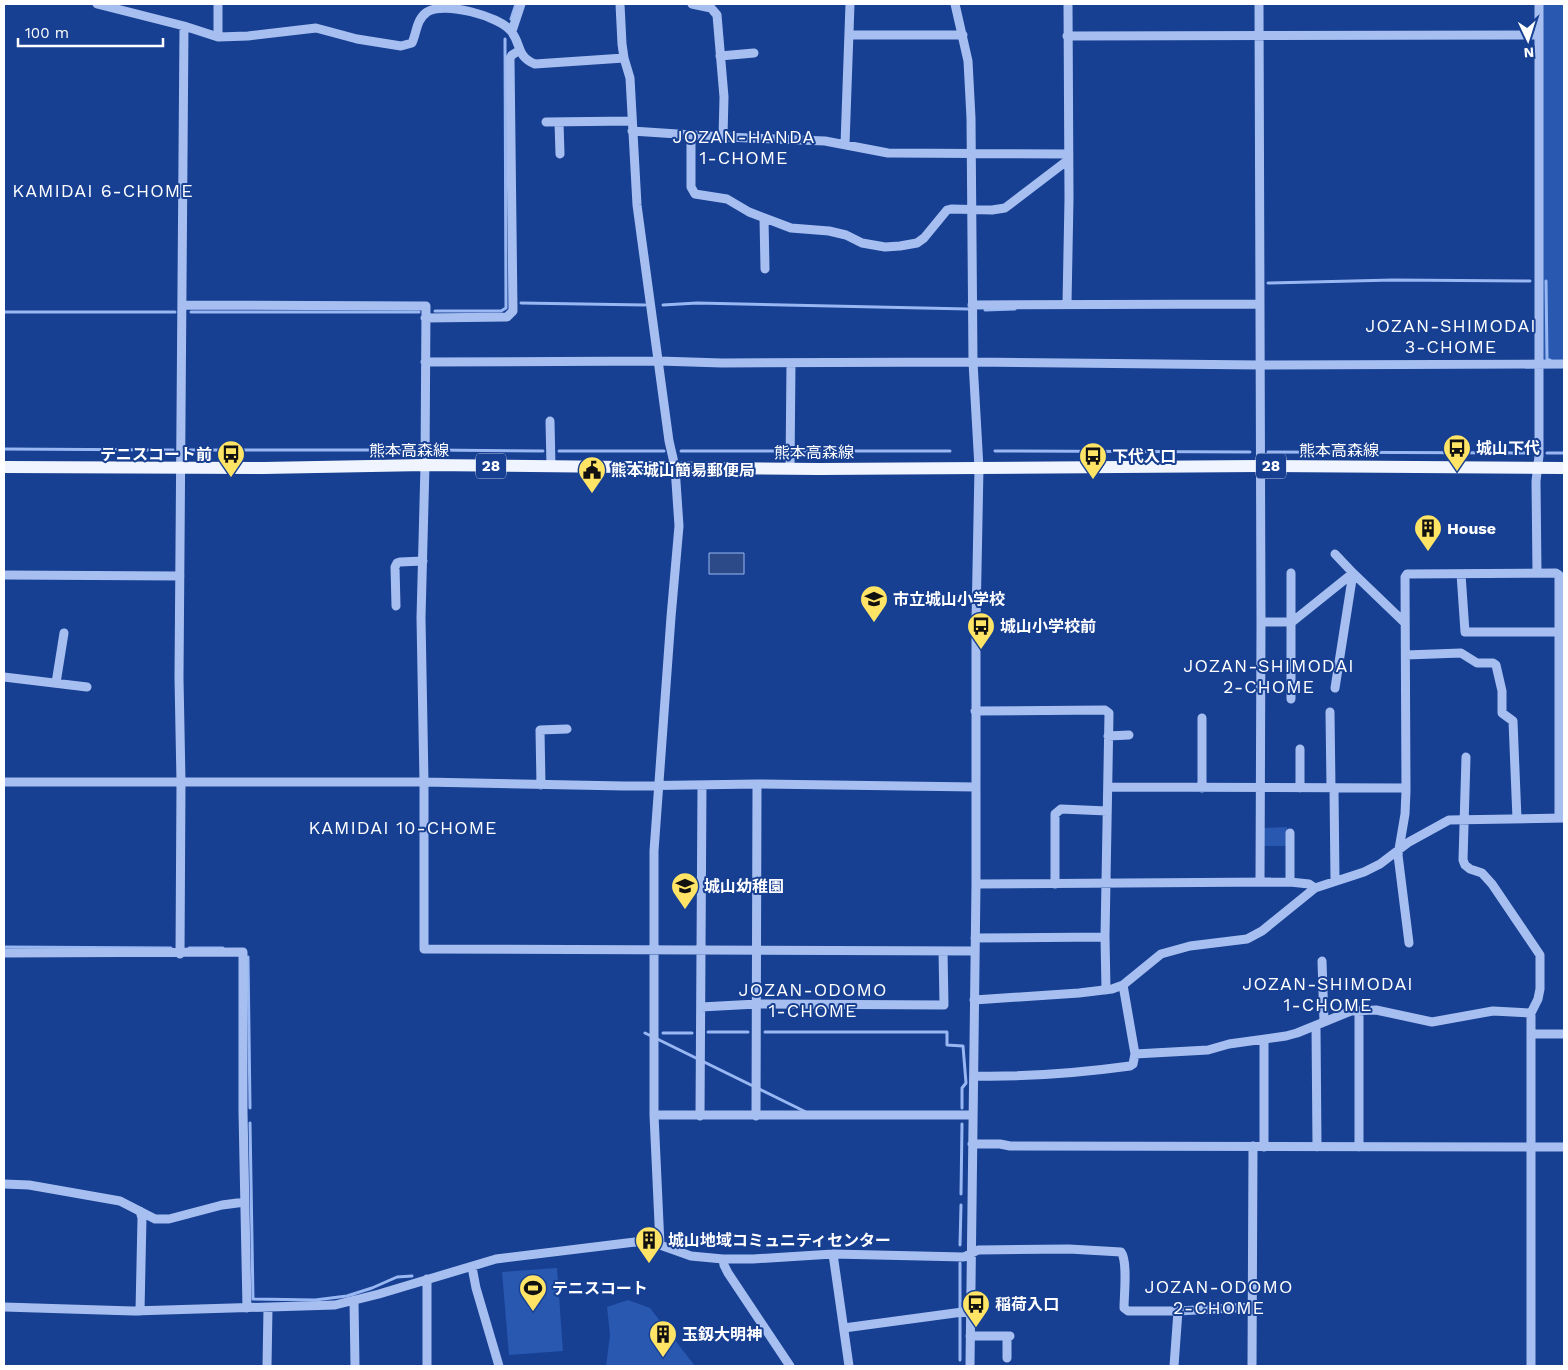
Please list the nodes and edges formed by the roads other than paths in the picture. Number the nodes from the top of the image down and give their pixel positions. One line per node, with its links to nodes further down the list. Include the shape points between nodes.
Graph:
1 (97, 4): 12 (street)
2 (218, 4): 19 (street)
3 (521, 4): 13 (street)
4 (620, 4): 23 (street)
5 (692, 4): 22 (street, via 714,10 717,15)
6 (850, 4): 14 (street)
7 (955, 4): 15 (street)
8 (1068, 4): 18 (street)
9 (1259, 4): 16 (street)
10 (1539, 4): 17 (street)
11 (463, 7): 13 (street, via 499,21); 19 (street, via 437,8 428,12 418,22 412,43 406,46 357,39 316,28)
12 (184, 26): 19 (street); 39 (street)
13 (512, 31): 20 (street)
14 (850, 35): 15 (street); 30 (street)
15 (963, 35): 31 (street, via 968,61)
16 (1259, 35): 17 (street); 18 (street); 38 (street)
17 (1539, 35): 46 (street)
18 (1067, 36): 33 (street)
19 (218, 37)
20 (520, 50): 23 (street, via 527,61 538,65); 41 (street, via 510,58 513,311 506,317)
21 (754, 52): 22 (street)
22 (720, 56): 29 (street)
23 (624, 58): 24 (street, via 629,73)
24 (632, 121): 26 (street); 27 (street)
25 (546, 122): 26 (street)
26 (559, 122): 32 (street)
27 (632, 130): 28 (street); 42 (street, via 638,204)
28 (691, 135): 29 (street); 35 (street, via 690,180 693,191 726,199)
29 (723, 137): 30 (street)
30 (845, 144): 31 (street, via 888,153)
31 (971, 153): 33 (street); 34 (street)
32 (560, 154)
33 (1068, 157): 34 (street, via 1004,208); 37 (street)
34 (972, 210): 35 (street, via 947,210 920,240 911,245 885,247 867,244 841,233 791,228); 40 (street)
35 (764, 218): 36 (street)
36 (765, 269)
37 (1067, 304): 38 (street); 40 (street)
38 (1260, 304): 48 (street)
39 (182, 305): 41 (street, via 426,306); 55 (street)
40 (972, 305): 44 (street)
41 (426, 318): 43 (street)
42 (659, 361): 43 (street); 45 (street); 54 (street)
43 (425, 362): 50 (street)
44 (973, 362): 45 (street); 48 (street); 57 (street)
45 (791, 363): 56 (street)
46 (1539, 364): 47 (street); 48 (street); 58 (street)
47 (1564, 364)
48 (1260, 365): 52 (street)
49 (550, 421): 51 (street)
50 (425, 466): 51 (main road, 熊本高森線 / 28); 55 (main road, 熊本高森線 / 28); 61 (street)
51 (551, 466): 54 (main road, 熊本高森線 / 28)
52 (1259, 466): 57 (main road, 熊本高森線 / 28); 58 (main road, 熊本高森線 / 28); 69 (street)
53 (4, 467): 55 (main road, 熊本高森線 / 28)
54 (675, 467): 56 (main road, 熊本高森線 / 28); 94 (street, via 679,526)
55 (182, 468): 67 (street)
56 (790, 468): 57 (main road, 熊本高森線 / 28)
57 (979, 468): 80 (street)
58 (1538, 468): 59 (main road, 熊本高森線 / 28); 63 (street)
59 (1564, 468)
60 (1335, 554): 62 (street)
61 (423, 561): 68 (street, via 397,563); 90 (street)
62 (1353, 573): 70 (street); 71 (street); 78 (street)
63 (1537, 573): 65 (street); 72 (street, via 1556,573 1559,576)
64 (1291, 574): 70 (street)
65 (1461, 574): 71 (street, via 1407,574); 72 (street, via 1464,632)
66 (4, 575): 67 (street)
67 (180, 576): 89 (street)
68 (396, 606)
69 (1261, 622): 70 (street); 97 (street)
70 (1292, 622): 79 (street)
71 (1406, 623): 74 (street)
72 (1558, 632): 103 (street)
73 (64, 633): 76 (street)
74 (1406, 655): 101 (street); 104 (street, via 1461,653 1477,663 1496,665 1502,691 1502,713 1513,721)
75 (4, 677): 76 (street)
76 (56, 683): 77 (street)
77 (87, 687)
78 (1336, 688)
79 (1291, 699)
80 (975, 711): 85 (street, via 1105,710 1109,713); 95 (street)
81 (1330, 712): 100 (street)
82 (1202, 718): 98 (street)
83 (567, 729): 92 (street, via 540,730)
84 (1129, 735): 85 (street)
85 (1108, 736): 96 (street)
86 (1300, 749): 99 (street)
87 (1466, 757): 105 (street)
88 (4, 782): 89 (street)
89 (181, 782): 90 (street); 124 (street)
90 (424, 782): 92 (street); 118 (street, via 424,949)
91 (757, 784): 93 (street); 95 (street); 119 (street)
92 (541, 785): 94 (street)
93 (702, 785): 94 (street); 120 (street)
94 (660, 786): 118 (street, via 654,851)
95 (975, 787): 112 (street)
96 (1108, 787): 98 (street); 102 (street)
97 (1259, 787): 98 (street); 99 (street); 109 (street)
98 (1202, 788)
99 (1300, 788): 100 (street)
100 (1332, 788): 101 (street); 108 (street)
101 (1406, 788): 107 (street)
102 (1107, 811): 111 (street); 113 (street, via 1061,809 1055,814)
103 (1562, 818): 104 (street)
104 (1517, 819): 105 (street)
105 (1464, 820): 107 (street, via 1443,822); 132 (street, via 1465,865 1482,872 1540,955 1540,989)
106 (1290, 833): 110 (street)
107 (1399, 848): 108 (street, via 1380,864); 117 (street)
108 (1334, 881): 114 (street)
109 (1260, 882): 110 (street); 111 (street)
110 (1290, 882): 114 (street)
111 (1106, 883): 113 (street); 115 (street)
112 (976, 884): 113 (street); 116 (street)
113 (1055, 884)
114 (1315, 888): 126 (street, via 1247,939 1190,946 1161,954)
115 (1105, 937): 116 (street); 127 (street)
116 (975, 938): 122 (street)
117 (1409, 943)
118 (654, 950): 120 (street); 139 (street)
119 (757, 950): 120 (street); 121 (street); 129 (street)
120 (701, 951): 130 (street)
121 (943, 951): 122 (street); 129 (street, via 944,1005)
122 (975, 951): 128 (street)
123 (4, 954): 124 (street)
124 (180, 954): 151 (street, via 243,952)
125 (1322, 961): 133 (street)
126 (1124, 985): 127 (street); 137 (street)
127 (1106, 990): 128 (street)
128 (974, 1000): 138 (street)
129 (757, 1004): 130 (street); 141 (street)
130 (700, 1007): 140 (street)
131 (1359, 1011): 132 (street, via 1376,1010 1432,1022 1493,1011); 133 (street); 147 (street)
132 (1531, 1013): 134 (street)
133 (1320, 1024): 136 (street, via 1298,1033); 146 (street)
134 (1531, 1034): 135 (street); 148 (street)
135 (1564, 1034)
136 (1264, 1040): 137 (street, via 1208,1050); 145 (street)
137 (1135, 1054): 138 (street, via 1130,1066 1013,1077)
138 (974, 1076): 142 (street)
139 (654, 1116): 140 (street); 153 (street)
140 (700, 1116): 141 (street)
141 (756, 1116): 142 (street)
142 (973, 1116): 143 (street)
143 (972, 1144): 144 (street); 154 (street)
144 (1253, 1146): 145 (street); 161 (street)
145 (1264, 1146): 146 (street)
146 (1317, 1147): 147 (street)
147 (1359, 1147): 148 (street)
148 (1531, 1147): 149 (street); 179 (street)
149 (1564, 1147)
150 (4, 1184): 152 (street, via 29,1185 120,1201)
151 (245, 1202): 152 (street, via 168,1219 155,1219); 162 (street)
152 (140, 1211): 164 (street)
153 (660, 1245): 156 (street, via 691,1256); 157 (street, via 634,1242 496,1259)
154 (971, 1253): 155 (street, via 964,1256); 165 (street); 166 (street, via 978,1250 1121,1252 1124,1255 1124,1308 1128,1311)
155 (833, 1254): 156 (street); 167 (street)
156 (723, 1259): 174 (street, via 728,1273)
157 (472, 1267): 158 (street); 173 (street)
158 (427, 1279): 159 (street); 172 (street)
159 (354, 1300): 163 (street, via 335,1305); 171 (street)
160 (4, 1307): 164 (street)
161 (1252, 1307): 166 (street); 178 (street)
162 (247, 1308): 163 (street); 164 (street)
163 (268, 1308): 170 (street)
164 (140, 1311)
165 (968, 1311): 167 (street); 168 (street)
166 (1178, 1311): 177 (street)
167 (844, 1328): 175 (street)
168 (970, 1336): 169 (street, via 1008,1336); 176 (street)
169 (1007, 1358)
170 (267, 1366)
171 (355, 1366)
172 (427, 1366)
173 (499, 1366)
174 (790, 1366)
175 (849, 1366)
176 (970, 1366)
177 (1174, 1366)
178 (1252, 1366)
179 (1532, 1366)

